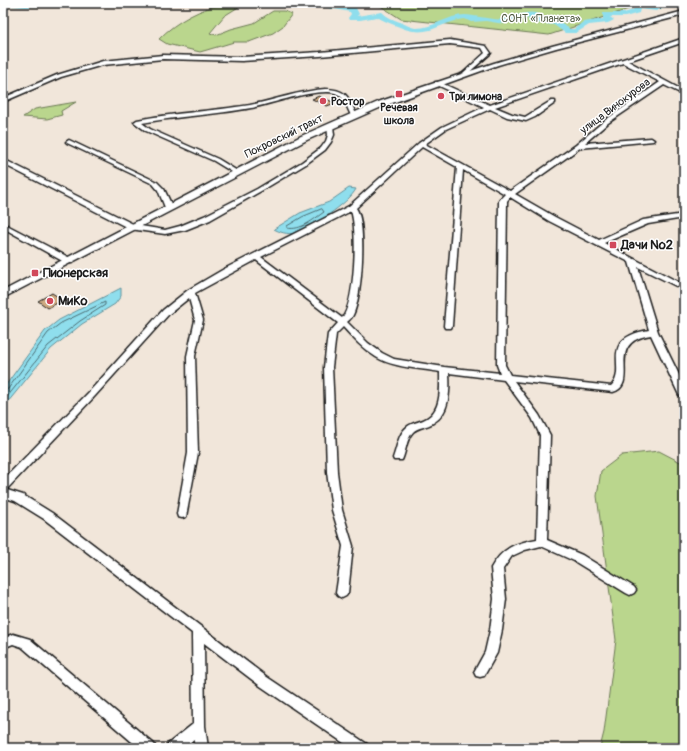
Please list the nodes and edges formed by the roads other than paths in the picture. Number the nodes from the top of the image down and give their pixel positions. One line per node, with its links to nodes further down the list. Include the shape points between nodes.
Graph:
1 (684, 13): 6 (main road, Покровский тракт, via 543,50)
2 (684, 40): 3 (street)
3 (675, 43): 4 (street); 5 (street)
4 (682, 47)
5 (623, 61): 7 (street); 12 (street)
6 (466, 74): 8 (main road, Покровский тракт); 10 (street, via 488,53 484,47 450,42 242,59 163,57 102,64 59,76)
7 (664, 82): 9 (street); 18 (street, улица Винокурова, via 606,122)
8 (437, 83): 12 (street); 13 (main road, Покровский тракт)
9 (684, 94)
10 (3, 100)
11 (553, 102): 12 (street, via 526,119 516,118)
12 (490, 107): 17 (street, via 444,128)
13 (354, 116): 14 (main road, Покровский тракт); 21 (street, via 349,102 342,94 334,91 311,93 203,114 161,117 137,122 148,130 216,160)
14 (330, 126): 21 (main road, Покровский тракт); 27 (street, via 331,135 323,149 259,190 207,218 165,232)
15 (651, 140): 18 (street)
16 (69, 142): 23 (street, via 155,184 161,189)
17 (421, 144): 20 (street); 24 (street)
18 (578, 146): 22 (street, улица Винокурова)
19 (3, 161): 27 (street)
20 (460, 165): 22 (street); 36 (street)
21 (238, 173): 23 (main road, Покровский тракт)
22 (510, 194): 28 (street); 39 (street, via 503,201 502,365)
23 (169, 208): 27 (main road, Покровский тракт)
24 (352, 208): 29 (street); 35 (street, via 358,232 357,270 354,298 349,315)
25 (684, 216): 28 (street, via 646,222)
26 (3, 225): 31 (street)
27 (133, 227): 31 (main road, Покровский тракт)
28 (599, 243): 30 (street)
29 (257, 257): 33 (street); 35 (street)
30 (632, 260): 32 (street); 37 (street)
31 (69, 261): 34 (main road, Покровский тракт)
32 (684, 288)
33 (191, 292): 42 (street, via 166,312 92,394); 44 (street, via 200,320 191,356 193,453)
34 (3, 296)
35 (342, 322): 38 (street, via 379,355 392,361); 47 (street, via 332,334 328,367 333,479 337,510 348,546)
36 (448, 326)
37 (654, 332): 39 (street, via 631,337 621,348 621,373 618,386 613,389); 40 (street)
38 (444, 370): 39 (street); 41 (street, via 442,408 436,418 408,432)
39 (506, 377): 45 (street, via 529,406 545,435)
40 (684, 395)
41 (398, 458)
42 (3, 486)
43 (3, 493): 48 (street, via 19,498 48,516)
44 (182, 514)
45 (542, 542): 46 (street, via 578,558); 50 (street, via 523,546 508,553 497,568 500,599 496,630 491,653)
46 (630, 590)
47 (342, 593)
48 (198, 632): 51 (street); 55 (street, via 263,682)
49 (3, 643): 52 (street, via 13,640 26,643)
50 (480, 672)
51 (199, 726): 53 (street); 54 (street)
52 (149, 748)
53 (173, 748)
54 (201, 748)
55 (362, 748)

